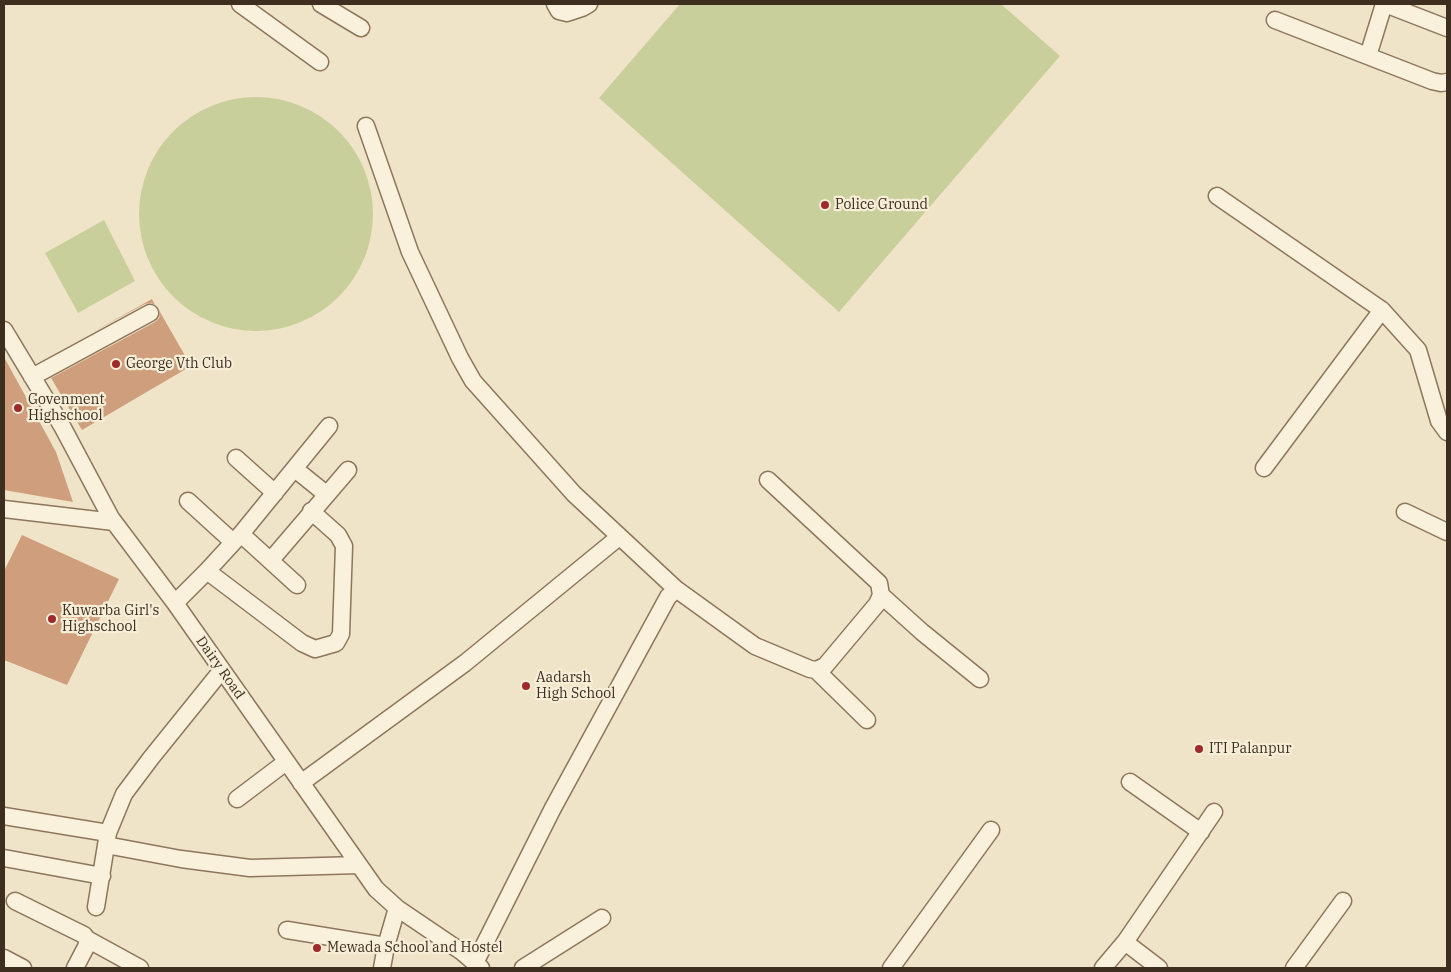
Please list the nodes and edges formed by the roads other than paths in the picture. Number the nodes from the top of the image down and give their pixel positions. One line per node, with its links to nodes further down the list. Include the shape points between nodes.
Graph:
1 (240, 4): 10 (street)
2 (321, 4): 7 (street)
3 (555, 4): 4 (street, via 559,11 567,13)
4 (589, 4)
5 (1385, 4): 8 (street); 9 (street)
6 (1274, 20): 9 (street)
7 (361, 28)
8 (1447, 28)
9 (1368, 56): 11 (street, via 1432,81)
10 (320, 62)
11 (1447, 82)
12 (366, 126): 33 (street, via 410,252 473,381 574,494)
13 (1217, 196): 14 (street)
14 (1382, 310): 19 (street, via 1418,350 1439,420); 21 (street)
15 (150, 312): 17 (street)
16 (4, 330): 17 (street, Dairy Road)
17 (32, 377): 31 (street, Dairy Road)
18 (329, 426): 22 (street)
19 (1447, 432)
20 (236, 458): 25 (street)
21 (1264, 468)
22 (295, 469): 25 (street); 26 (street)
23 (348, 470): 26 (street)
24 (768, 480): 39 (street, via 879,583)
25 (275, 493): 34 (street)
26 (326, 494): 29 (street)
27 (188, 501): 34 (street)
28 (4, 509): 31 (street)
29 (311, 511): 35 (street); 36 (street, via 338,535 344,546 341,634 336,643 315,649 302,643)
30 (1405, 512): 32 (street)
31 (114, 522): 40 (street, Dairy Road)
32 (1447, 532)
33 (619, 537): 38 (street); 47 (street, via 465,662)
34 (237, 538): 35 (street); 36 (street)
35 (271, 560): 37 (street)
36 (207, 571): 40 (street)
37 (298, 585)
38 (676, 589): 42 (street, via 755,646); 67 (street, via 668,597 553,808)
39 (881, 594): 42 (street, via 877,604 833,658); 43 (street)
40 (175, 603): 41 (street, Dairy Road)
41 (222, 670): 45 (street, Dairy Road); 53 (street, via 124,794)
42 (816, 670): 44 (street)
43 (980, 679)
44 (867, 720)
45 (286, 762): 47 (street, Dairy Road); 48 (street)
46 (1130, 782): 52 (street)
47 (301, 783): 55 (street, Dairy Road)
48 (237, 799)
49 (1214, 812): 52 (street)
50 (4, 816): 53 (street)
51 (991, 830): 73 (street)
52 (1201, 832): 64 (street)
53 (107, 839): 55 (street, via 181,859 250,868); 56 (street)
54 (4, 858): 56 (street)
55 (359, 865): 60 (street, Dairy Road, via 376,889)
56 (102, 876): 59 (street)
57 (15, 901): 63 (street)
58 (1343, 901): 76 (street)
59 (96, 907)
60 (397, 908): 65 (street); 67 (street, Dairy Road)
61 (602, 918): 72 (street)
62 (287, 930): 65 (street)
63 (87, 939): 69 (street); 70 (street)
64 (1125, 942): 74 (street); 75 (street)
65 (386, 946): 71 (street)
66 (4, 958): 68 (street)
67 (478, 966)
68 (23, 968)
69 (75, 968)
70 (140, 968)
71 (382, 968)
72 (523, 968)
73 (891, 968)
74 (1103, 968)
75 (1159, 968)
76 (1294, 968)

